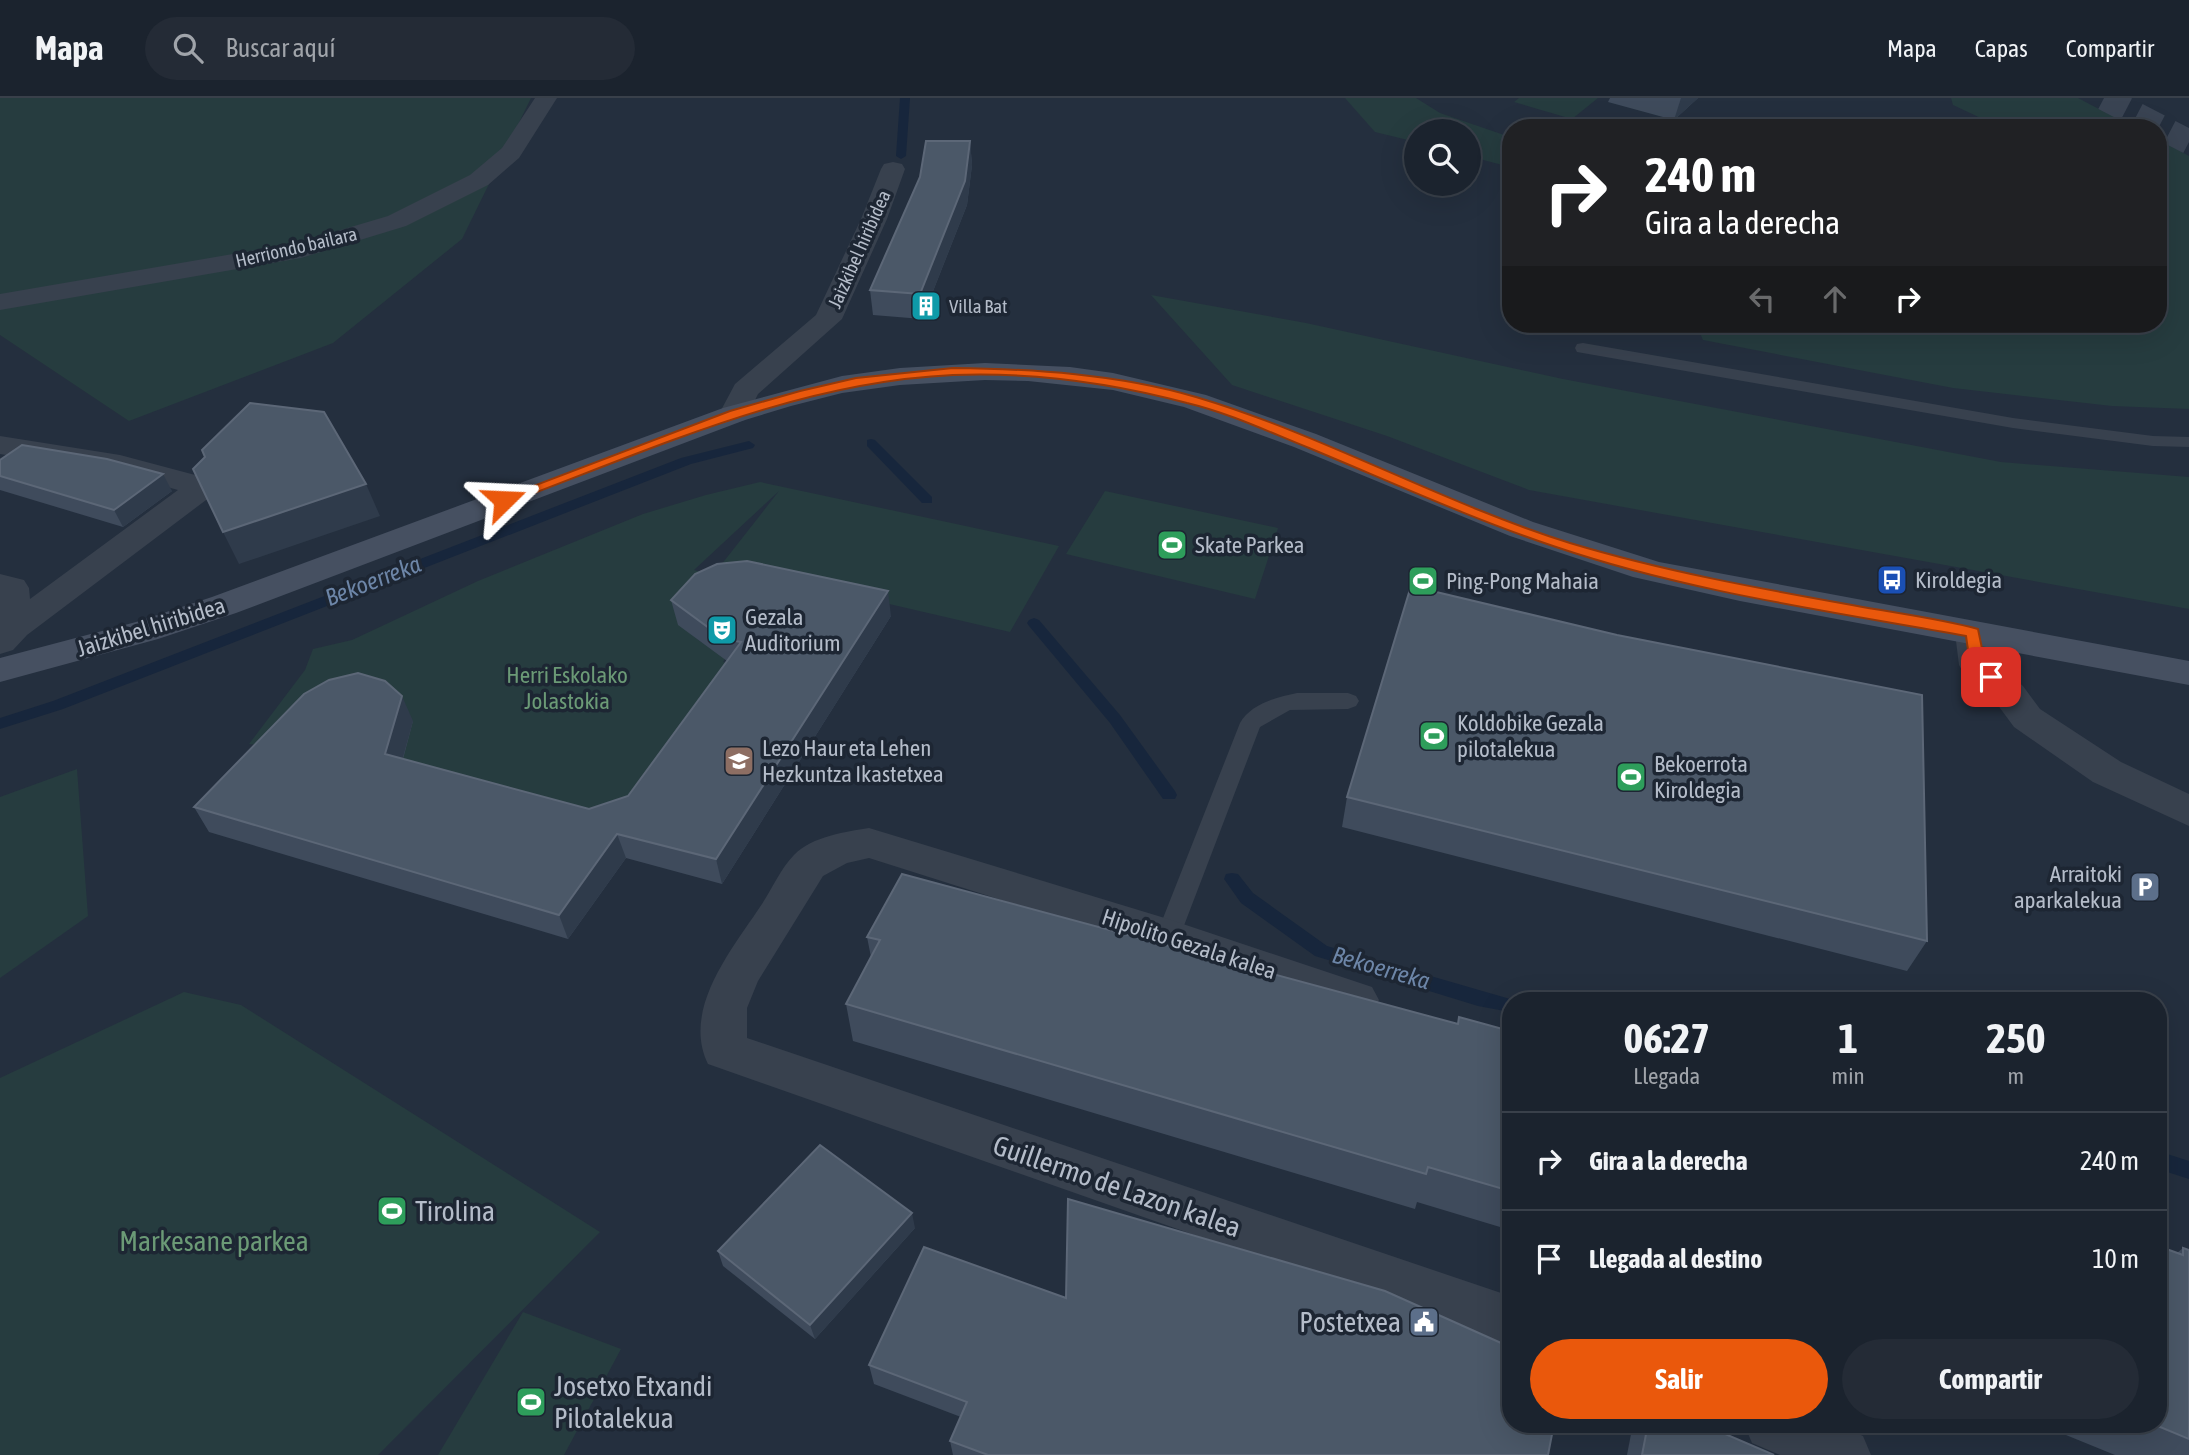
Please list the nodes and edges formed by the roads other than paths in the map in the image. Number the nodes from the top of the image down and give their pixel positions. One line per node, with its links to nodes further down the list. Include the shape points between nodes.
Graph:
1 (546, 98): 4 (street, Herriondo bailara, via 511,153 480,180 397,221 301,250)
2 (894, 169): 7 (street, Jaizkibel hiribidea, via 828,319 745,390)
3 (0, 285): 4 (street)
4 (33, 298): 5 (street, Herriondo bailara)
5 (0, 302)
6 (1583, 348): 8 (lane, via 2012,423)
7 (734, 414): 10 (main road, Jaizkibel hiribidea); 12 (main road, Jaizkibel hiribidea, via 856,382 953,372 1018,372 1138,387 1246,418 1493,520 1636,567)
8 (2189, 442)
9 (0, 444): 13 (street, via 120,464 203,487)
10 (299, 577): 13 (main road, Jaizkibel hiribidea, via 46,641); 14 (main road, Jaizkibel hiribidea, via 146,631)
11 (0, 585): 13 (street, via 12,588)
12 (1973, 633): 15 (main road, Jaizkibel hiribidea); 17 (street, via 1978,665 2027,718 2107,772)
13 (5, 638)
14 (0, 670)
15 (2189, 673)
16 (1348, 701): 18 (lane, via 1289,700 1251,723)
17 (2189, 811)
18 (1168, 936): 19 (street, Hipolito Gezala kalea); 20 (street, Hipolito Gezala kalea, via 869,842 837,849 809,865 739,974 725,1008)
19 (1391, 1009)
20 (724, 1050): 21 (street, Guillermo de Lazon kalea)
21 (1502, 1318)
22 (1793, 1433): 23 (street)
23 (1844, 1455)

